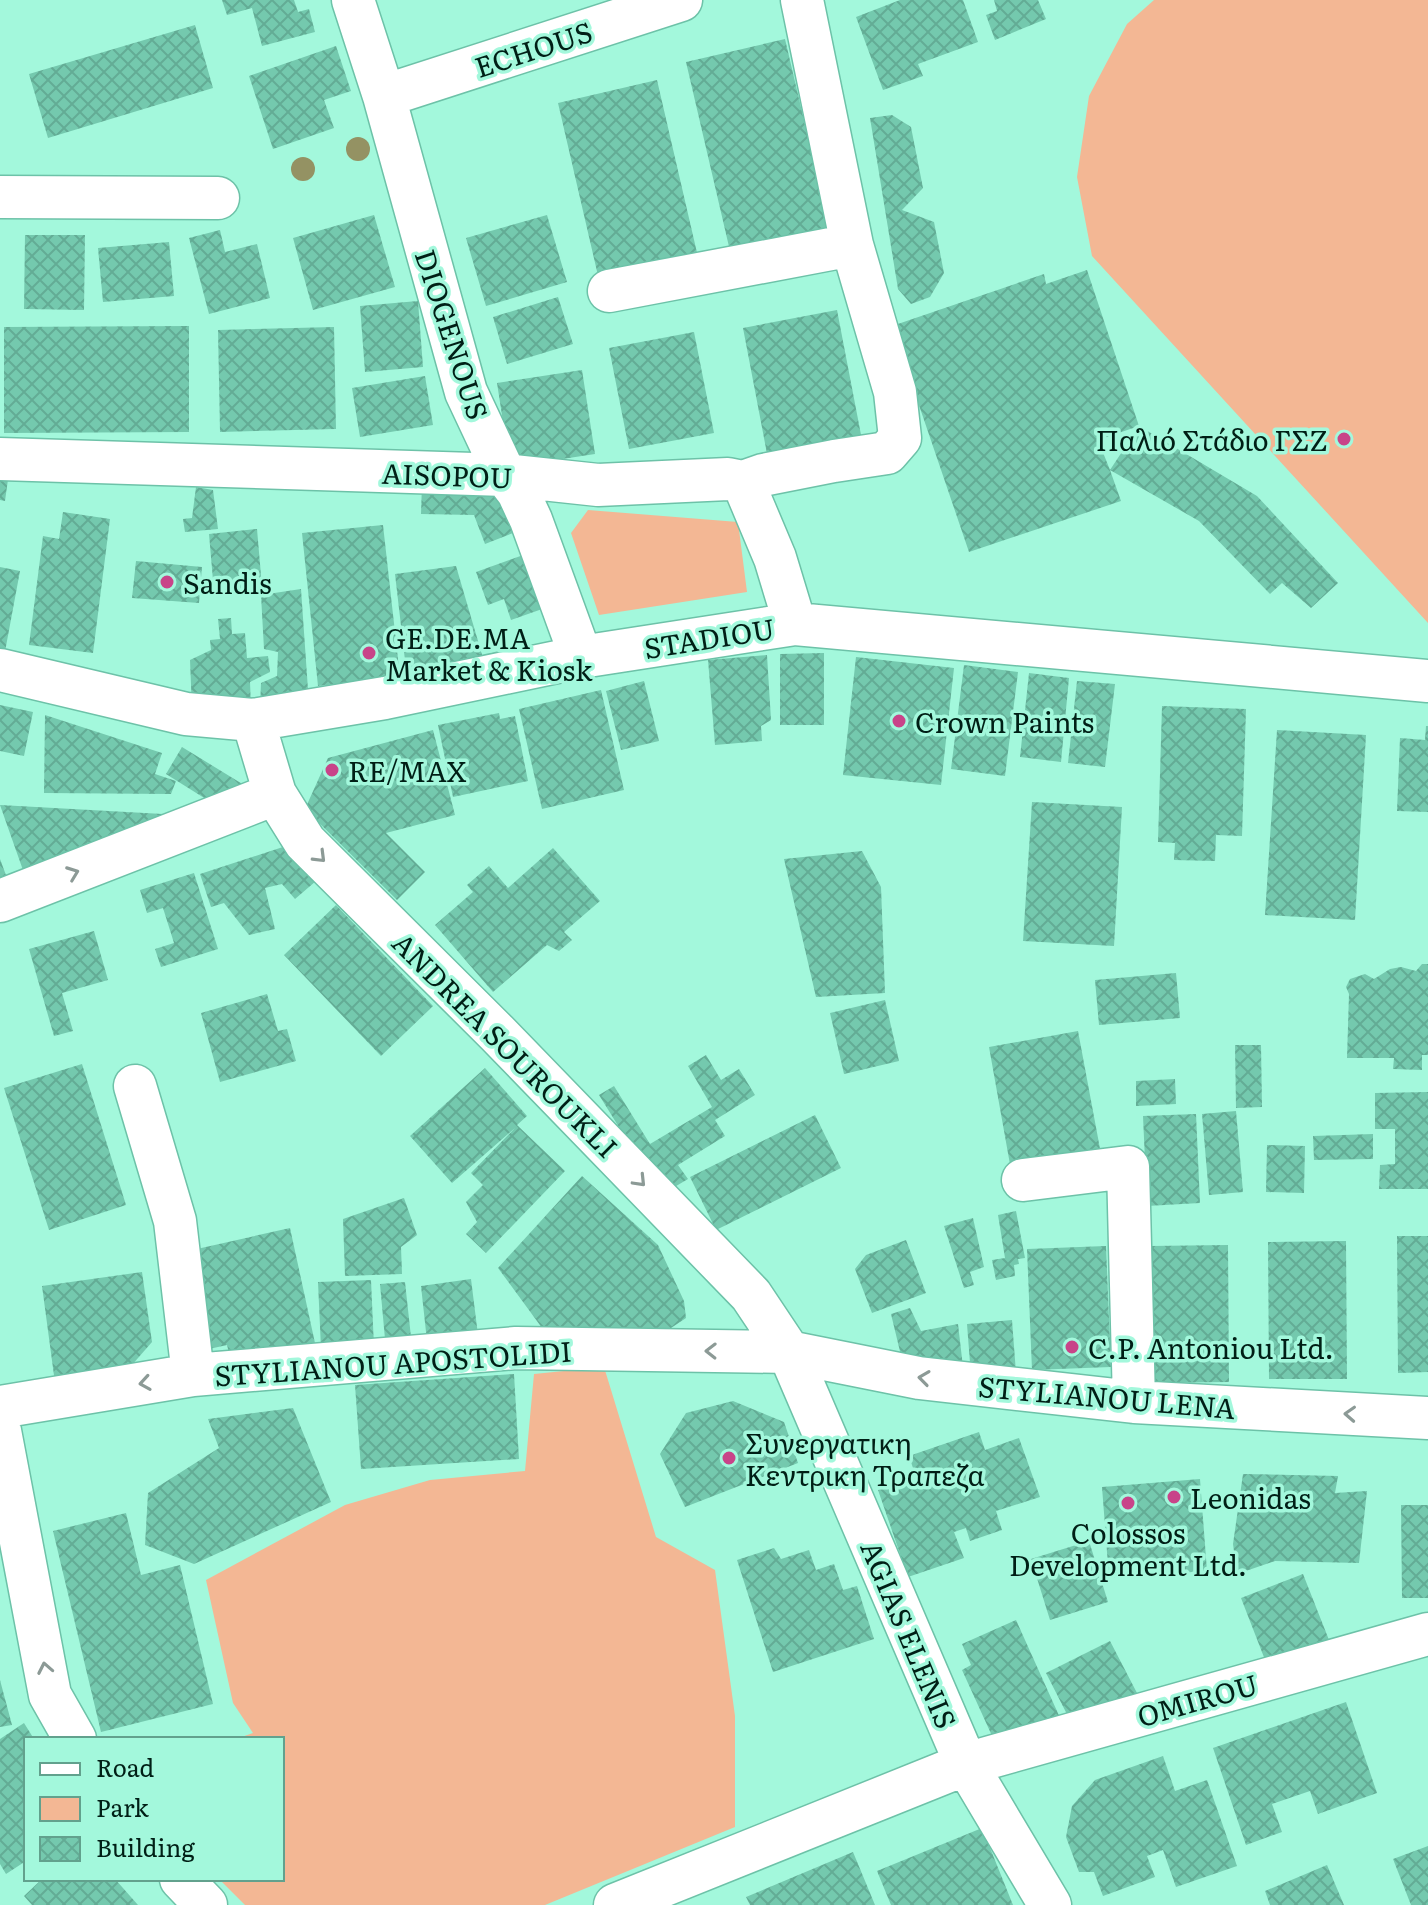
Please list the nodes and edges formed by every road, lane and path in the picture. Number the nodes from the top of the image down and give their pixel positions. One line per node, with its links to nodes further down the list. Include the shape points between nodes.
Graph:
1 (353, 0): 4 (street, DIOGENOUS)
2 (681, 0): 4 (street, ECHOUS)
3 (802, 0): 7 (street, AISOPOU)
4 (384, 96): 10 (street, DIOGENOUS, via 466,392)
5 (0, 197): 6 (street)
6 (218, 198)
7 (852, 245): 8 (street); 11 (street, AISOPOU, via 895,392 900,438 887,453)
8 (609, 291)
9 (0, 459): 10 (street, AISOPOU)
10 (505, 475): 11 (street, AISOPOU, via 598,485); 13 (street, DIOGENOUS, via 531,520)
11 (743, 482): 12 (street)
12 (795, 624): 13 (street, STADIOU); 15 (street, STADIOU)
13 (581, 657): 16 (street, STADIOU)
14 (0, 670): 16 (street, STADIOU, via 186,714)
15 (1428, 681)
16 (253, 720): 17 (street, ANDREA SOUROUKLI)
17 (275, 794): 18 (street, one-way to 17); 21 (street, ANDREA SOUROUKLI, one-way to 21, via 305,842 751,1295)
18 (0, 901)
19 (135, 1086): 22 (street, via 175,1221)
20 (1023, 1180): 23 (street, via 1128,1167)
21 (789, 1352): 22 (street, STYLIANOU APOSTOLIDI, one-way to 22, via 516,1348); 23 (street, STYLIANOU LENA, one-way to 21, via 919,1378); 29 (street, AGIAS ELENIS)
22 (193, 1375): 24 (street, STYLIANOU APOSTOLIDI, one-way to 24)
23 (1134, 1402): 25 (street, STYLIANOU LENA, one-way to 23)
24 (0, 1407)
25 (1428, 1418)
26 (0, 1431): 28 (street, one-way to 26, via 50,1695)
27 (1428, 1634): 29 (street, OMIROU)
28 (74, 1737)
29 (966, 1764): 32 (street, OMIROU); 33 (street, AGIAS ELENIS)
30 (183, 1881): 31 (street)
31 (206, 1905)
32 (615, 1905)
33 (1050, 1905)

